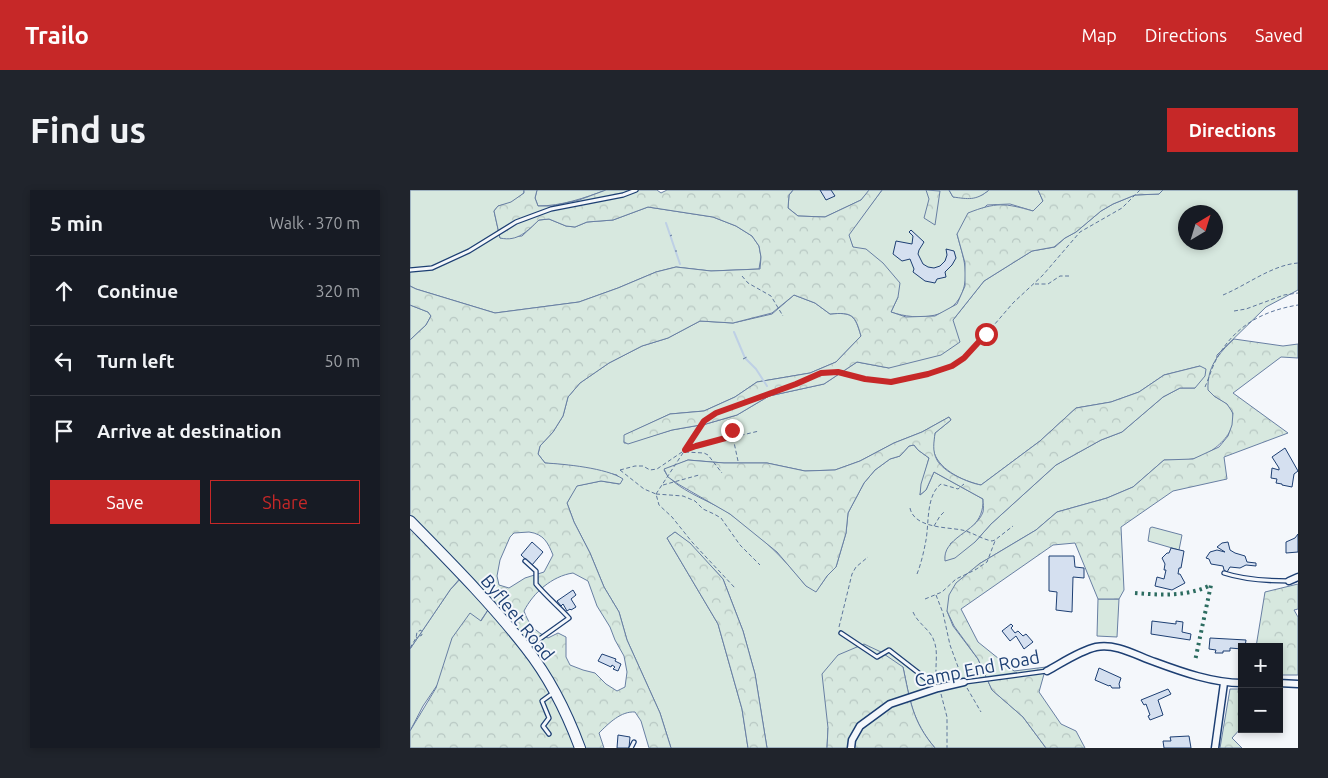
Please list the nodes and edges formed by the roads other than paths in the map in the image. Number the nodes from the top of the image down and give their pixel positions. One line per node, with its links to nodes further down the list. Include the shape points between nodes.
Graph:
1 (636, 190): 2 (lane, via 551,209 516,222 469,251 432,268)
2 (410, 270)
3 (410, 521): 9 (main road, Byfleet Road)
4 (526, 561): 9 (lane, via 536,571 536,584 569,618)
5 (1224, 573): 7 (lane, via 1266,581)
6 (1298, 577): 7 (street)
7 (1289, 581)
8 (841, 633): 16 (lane, via 877,657 888,650)
9 (526, 649): 17 (main road, Byfleet Road)
10 (1047, 671): 11 (lane, Camp End Road); 12 (street, Camp End Road, via 1096,647 1110,646)
11 (964, 682): 16 (street, Camp End Road)
12 (1224, 683): 13 (street, Camp End Road); 23 (street)
13 (1238, 683)
14 (1283, 683): 15 (street)
15 (1298, 684)
16 (938, 688): 22 (street, Camp End Road, via 890,704 860,726)
17 (554, 693): 18 (lane, via 542,702 549,718 543,726); 20 (main road, Byfleet Road)
18 (549, 734)
19 (634, 742): 21 (lane)
20 (580, 748)
21 (631, 748)
22 (851, 748)
23 (1215, 748)

